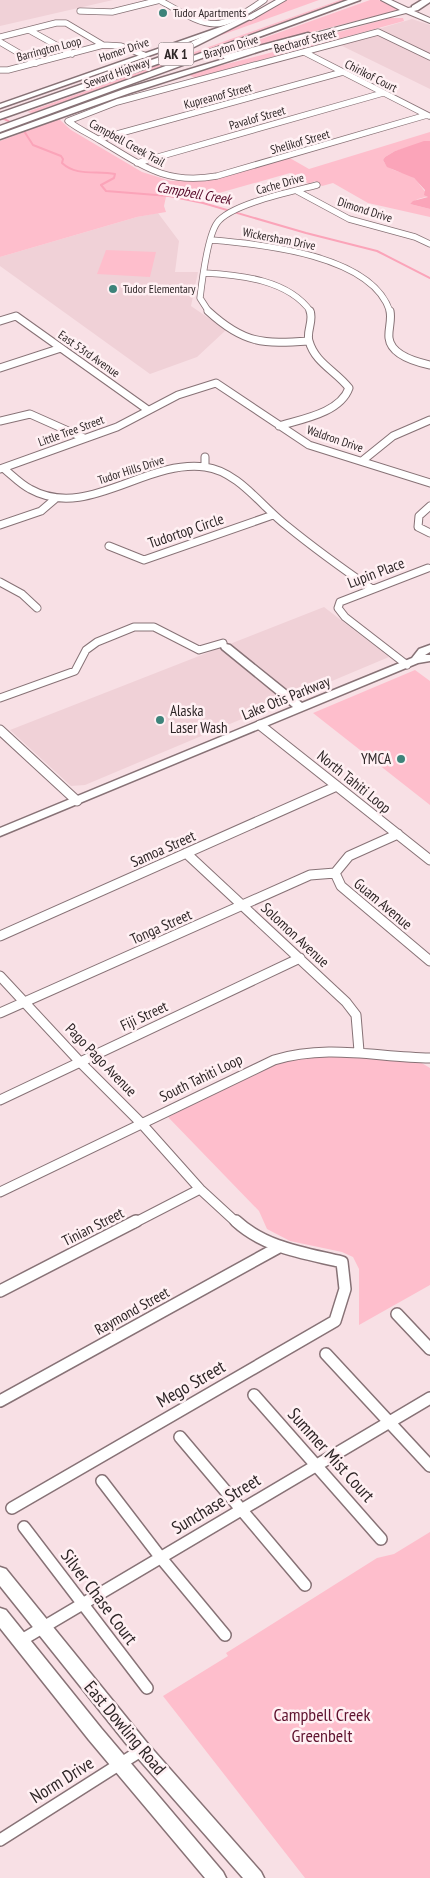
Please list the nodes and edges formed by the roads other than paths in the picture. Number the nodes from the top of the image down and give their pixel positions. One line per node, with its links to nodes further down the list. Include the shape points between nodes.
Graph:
1 (160, 0): 2 (street, via 214,25); 10 (street, via 112,12)
2 (264, 0)
3 (282, 0): 12 (main road, Homer Drive)
4 (331, 0): 23 (highway, Seward Highway / AK 1)
5 (356, 0): 29 (highway, Seward Highway / AK 1)
6 (385, 0): 9 (main road)
7 (398, 0): 9 (main road)
8 (427, 0): 9 (highway)
9 (410, 9): 11 (main road); 13 (main road); 15 (main road, Brayton Drive)
10 (80, 11)
11 (430, 15)
12 (248, 18): 21 (main road, Homer Drive); 23 (highway)
13 (430, 21)
14 (29, 30): 16 (street, Barrington Loop); 18 (street, Barrington Loop, via 66,23); 20 (street)
15 (308, 36): 27 (main road, Brayton Drive); 29 (highway)
16 (0, 37)
17 (0, 42): 24 (street)
18 (103, 45): 20 (street, Barrington Loop); 21 (street, Barrington Loop, via 121,46)
19 (304, 52): 22 (street, Becharof Street, via 378,32); 26 (street, Chirikof Court); 28 (street, Becharof Street)
20 (72, 54): 24 (street, Barrington Loop)
21 (144, 56): 31 (main road, Homer Drive)
22 (430, 57)
23 (163, 59): 32 (highway, Seward Highway / AK 1)
24 (36, 63): 25 (street, Barrington Loop)
25 (0, 70)
26 (343, 72): 30 (street, Chirikof Court); 37 (street, Kupreanof Street)
27 (181, 74): 28 (street); 36 (main road, Brayton Drive)
28 (194, 81): 34 (street, Becharof Street, via 111,104 71,118)
29 (125, 84): 35 (highway, Seward Highway / AK 1)
30 (383, 93): 33 (street, Chirikof Court); 38 (street, Pavalof Street)
31 (0, 106)
32 (0, 116)
33 (429, 116): 39 (street, Shelikof Street, via 217,176)
34 (69, 122): 37 (street, Campbell Creek Trail)
35 (0, 129)
36 (0, 138)
37 (99, 139): 38 (street, Campbell Creek Trail)
38 (137, 163): 39 (street, Campbell Creek Trail, via 152,172)
39 (176, 178)
40 (318, 185): 41 (street, Cache Drive)
41 (296, 191): 42 (street, Cache Drive, via 226,214 214,228); 43 (street, Dimond Drive, via 344,217)
42 (212, 240): 44 (street, Cache Drive); 48 (street, Wickersham Drive, via 264,245 317,258 345,269 367,282 389,302 391,344 410,358)
43 (430, 244)
44 (205, 273): 46 (street, via 256,280 301,299 312,316); 46 (street, Cache Drive, via 201,302 214,317 255,341)
45 (0, 321): 47 (street, East 53rd Avenue, via 16,316)
46 (309, 341): 51 (street, via 319,361 344,381)
47 (61, 348): 49 (street); 53 (street, East 53rd Avenue)
48 (430, 365)
49 (0, 368)
50 (216, 383): 53 (street, Little Tree Street, via 178,395); 56 (street, Waldron Drive)
51 (349, 390): 52 (street); 56 (street, via 336,405)
52 (357, 390)
53 (148, 410): 57 (street, Little Tree Street)
54 (0, 420): 57 (street, via 30,414)
55 (430, 420): 59 (street, via 406,427)
56 (279, 426): 59 (street, Waldron Drive, via 309,445)
57 (84, 438): 61 (street, Little Tree Street)
58 (205, 457): 60 (street)
59 (362, 461): 62 (street, Waldron Drive)
60 (205, 467): 63 (street, Tudor Hills Drive, via 178,468 150,474 97,494); 65 (street, Tudor Hills Drive, via 241,484)
61 (2, 468): 63 (street, via 34,492)
62 (430, 483)
63 (55, 499): 66 (street, via 42,511)
64 (430, 506): 67 (street, via 419,516 418,528)
65 (273, 515): 68 (street, Tudortop Circle, via 144,560); 71 (street, Tudor Hills Drive)
66 (0, 525)
67 (430, 533)
68 (108, 546)
69 (428, 568): 71 (street, Lupin Place)
70 (0, 582): 72 (street, via 22,594)
71 (372, 589): 76 (street, Lupin Place, via 340,602 338,608 345,617)
72 (37, 608)
73 (224, 645): 77 (street, via 199,650 154,627 134,627 96,642 86,650 75,671); 78 (main road)
74 (430, 648): 76 (main road, Lake Otis Parkway)
75 (430, 658): 76 (main road, Lake Otis Parkway)
76 (411, 662): 78 (main road, Lake Otis Parkway)
77 (0, 698)
78 (301, 708): 79 (main road, Lake Otis Parkway)
79 (260, 724): 81 (street, North Tahiti Loop); 82 (main road, Lake Otis Parkway)
80 (0, 730): 82 (street)
81 (337, 786): 84 (street, North Tahiti Loop); 85 (street, Samoa Street)
82 (76, 801): 83 (main road, Lake Otis Parkway)
83 (0, 832)
84 (398, 834): 86 (street, North Tahiti Loop); 87 (street, Guam Avenue, via 349,856)
85 (186, 854): 88 (street, Solomon Avenue); 89 (street, Samoa Street)
86 (430, 860)
87 (335, 874): 88 (street, Tonga Street, via 310,875); 91 (street, Guam Avenue, via 341,886)
88 (243, 906): 90 (street, Solomon Avenue); 93 (street, Tonga Street)
89 (0, 936)
90 (300, 958): 95 (street, Solomon Avenue, via 356,1015); 97 (street, Fiji Street)
91 (430, 961)
92 (0, 976): 93 (street, Pago Pago Avenue)
93 (24, 1002): 94 (street, Tonga Street); 97 (street, Pago Pago Avenue)
94 (0, 1013)
95 (359, 1051): 96 (street, South Tahiti Loop); 99 (street, South Tahiti Loop, via 293,1054 274,1060)
96 (430, 1058)
97 (80, 1062): 98 (street, Fiji Street); 99 (street, Pago Pago Avenue)
98 (0, 1100)
99 (142, 1124): 100 (street, Pago Pago Avenue); 101 (street, South Tahiti Loop)
100 (200, 1189): 102 (street, Pago Pago Avenue, via 244,1229); 104 (street, Tinian Street)
101 (0, 1192)
102 (279, 1247): 103 (street, Pago Pago Avenue); 110 (street, Raymond Street)
103 (342, 1262): 116 (street, Mego Street, via 346,1289 335,1321)
104 (0, 1291)
105 (397, 1314): 106 (street)
106 (430, 1348)
107 (326, 1354): 111 (street)
108 (254, 1395): 113 (street, Summer Mist Court)
109 (430, 1398): 111 (street, Sunchase Street)
110 (0, 1402)
111 (389, 1422): 113 (street, Sunchase Street); 114 (street)
112 (180, 1437): 117 (street)
113 (316, 1466): 117 (street, Sunchase Street); 119 (street, Summer Mist Court)
114 (430, 1466)
115 (102, 1481): 120 (street)
116 (12, 1508)
117 (240, 1510): 120 (street, Sunchase Street); 122 (street)
118 (24, 1528): 123 (street, Silver Chase Court)
119 (381, 1538)
120 (161, 1558): 123 (street, Sunchase Street); 126 (street)
121 (0, 1574): 125 (main road, East Dowling Road)
122 (305, 1586)
123 (81, 1603): 125 (street, Sunchase Street); 128 (street, Silver Chase Court)
124 (0, 1615): 127 (main road, East Dowling Road)
125 (42, 1628): 127 (street, Sunchase Street); 129 (main road, East Dowling Road)
126 (225, 1635)
127 (20, 1641): 130 (main road, East Dowling Road)
128 (147, 1688)
129 (142, 1750): 130 (street, Norm Drive); 133 (main road, East Dowling Road)
130 (120, 1764): 131 (street, Norm Drive); 132 (main road, East Dowling Road)
131 (0, 1840)
132 (218, 1878)
133 (255, 1878)

